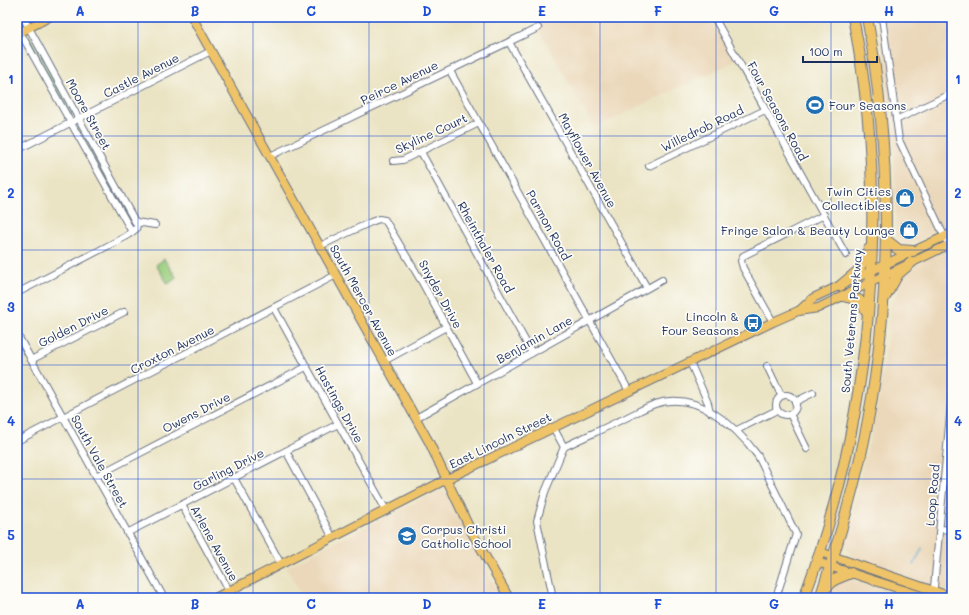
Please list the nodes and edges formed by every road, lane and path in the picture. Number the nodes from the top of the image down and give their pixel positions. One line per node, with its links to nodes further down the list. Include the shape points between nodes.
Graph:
1 (23, 17): 8 (street, Moore Street)
2 (49, 17): 8 (main road)
3 (192, 17): 12 (main road, South Mercer Avenue)
4 (714, 17): 15 (street, Four Seasons Road)
5 (853, 17): 31 (highway, South Veterans Parkway, via 866,104)
6 (867, 17): 30 (highway, via 882,125)
7 (882, 17): 17 (street)
8 (28, 28): 10 (main road); 16 (street, Moore Street)
9 (538, 28): 11 (street, Peirce Avenue)
10 (18, 33): 18 (street, Moore Street)
11 (509, 42): 13 (street, Peirce Avenue); 44 (street, Mayflower Avenue)
12 (211, 51): 16 (street, Castle Avenue); 22 (main road, South Mercer Avenue)
13 (450, 70): 19 (street, Parmon Road); 22 (street, Peirce Avenue)
14 (952, 93): 17 (street)
15 (765, 110): 24 (street, Willedrob Road); 25 (street, Four Seasons Road)
16 (79, 118): 18 (street, Castle Avenue); 26 (street, Moore Street)
17 (896, 120): 29 (street, via 902,148)
18 (70, 123): 20 (street, Castle Avenue); 28 (street, Moore Street)
19 (479, 123): 21 (street, Skyline Court); 52 (street, Parmon Road)
20 (17, 150)
21 (420, 152): 23 (street, Skyline Court, via 403,160); 56 (street, Rheinthaler Road)
22 (270, 156): 33 (main road, South Mercer Avenue)
23 (393, 161)
24 (650, 166)
25 (824, 215): 35 (street, Four Seasons Road); 53 (street, via 743,256 743,268)
26 (136, 222): 27 (street); 28 (street, via 136,229)
27 (155, 225)
28 (132, 232): 45 (street)
29 (948, 234): 32 (street); 34 (main road, East Lincoln Street)
30 (886, 240): 34 (highway, via 899,250); 37 (highway)
31 (872, 244): 38 (highway, South Veterans Parkway); 43 (highway, via 855,275)
32 (950, 244): 36 (main road, East Lincoln Street)
33 (320, 246): 39 (main road, South Mercer Avenue); 54 (street, Snyder Drive, via 382,219 389,225)
34 (913, 251): 37 (main road, East Lincoln Street)
35 (846, 255)
36 (912, 262): 40 (main road, East Lincoln Street); 47 (highway, via 893,281)
37 (884, 265): 38 (main road, East Lincoln Street); 40 (highway)
38 (870, 272): 42 (highway, South Veterans Parkway); 43 (main road, East Lincoln Street)
39 (336, 275): 48 (street, Croxton Avenue); 58 (main road, South Mercer Avenue)
40 (884, 276): 42 (main road, East Lincoln Street); 47 (highway)
41 (662, 280): 44 (street, Benjamin Lane)
42 (870, 282): 46 (main road, East Lincoln Street); 51 (highway, South Veterans Parkway)
43 (840, 286): 49 (main road, East Lincoln Street, via 813,298)
44 (647, 288): 52 (street, Benjamin Lane)
45 (17, 293)
46 (843, 296): 49 (main road, East Lincoln Street, via 818,308); 51 (highway, via 859,300)
47 (883, 305): 90 (highway, via 868,421)
48 (274, 308): 61 (street, Hastings Drive); 71 (street, Croxton Avenue)
49 (798, 311): 53 (main road, East Lincoln Street)
50 (124, 312): 57 (street, Golden Drive)
51 (868, 313): 89 (highway, South Veterans Parkway, via 861,380 850,440)
52 (588, 321): 56 (street, Benjamin Lane); 63 (street, Parmon Road)
53 (773, 322): 59 (main road, East Lincoln Street)
54 (446, 327): 58 (street); 62 (street, Snyder Drive)
55 (17, 334): 57 (street, South Vale Street)
56 (532, 353): 62 (street, Benjamin Lane)
57 (31, 360): 71 (street, South Vale Street)
58 (384, 361): 72 (main road, South Mercer Avenue)
59 (690, 362): 63 (main road, East Lincoln Street); 69 (street)
60 (767, 366): 66 (street)
61 (306, 367): 73 (street, Hastings Drive); 80 (street, Owens Drive)
62 (477, 383): 72 (street, Benjamin Lane)
63 (629, 391): 74 (main road, East Lincoln Street)
64 (813, 393): 67 (street)
65 (952, 393): 85 (street, Loop Road)
66 (781, 395): 67 (street, via 791,396); 68 (street, via 776,404)
67 (795, 402): 70 (street, via 794,410)
68 (777, 410): 70 (street, via 782,414); 75 (street)
69 (710, 412): 75 (street, via 723,418); 77 (street, via 677,401 657,404)
70 (790, 414): 78 (street)
71 (63, 417): 76 (street, Croxton Avenue); 80 (street, South Vale Street)
72 (416, 418): 82 (main road, South Mercer Avenue)
73 (338, 424): 79 (street, Garling Drive); 84 (street, Hastings Drive)
74 (553, 427): 77 (street); 82 (main road, East Lincoln Street)
75 (737, 430): 101 (street, via 758,456 795,532)
76 (17, 441)
77 (564, 447): 100 (street, via 545,492 537,521)
78 (807, 449)
79 (286, 452): 81 (street, Garling Drive); 88 (street)
80 (96, 476): 87 (street, South Vale Street)
81 (234, 478): 83 (street, Garling Drive); 91 (street)
82 (447, 479): 84 (main road, East Lincoln Street); 99 (main road, South Mercer Avenue, via 470,529)
83 (182, 505): 87 (street, Garling Drive); 94 (street, Arlene Avenue)
84 (386, 510): 88 (main road, East Lincoln Street)
85 (940, 529): 86 (street); 93 (street, Loop Road)
86 (952, 530)
87 (127, 533): 97 (street, South Vale Street)
88 (333, 538): 91 (main road, East Lincoln Street)
89 (818, 557): 90 (main road); 102 (highway, South Veterans Parkway)
90 (832, 561): 92 (main road); 93 (main road); 95 (highway)
91 (282, 564): 94 (main road, East Lincoln Street)
92 (851, 573): 95 (highway, via 834,580); 103 (main road)
93 (933, 594): 96 (main road)
94 (231, 595): 98 (main road, East Lincoln Street)
95 (821, 595)
96 (952, 597)
97 (164, 598)
98 (216, 598)
99 (509, 598)
100 (553, 598)
101 (776, 598)
102 (804, 598)
103 (928, 598)

